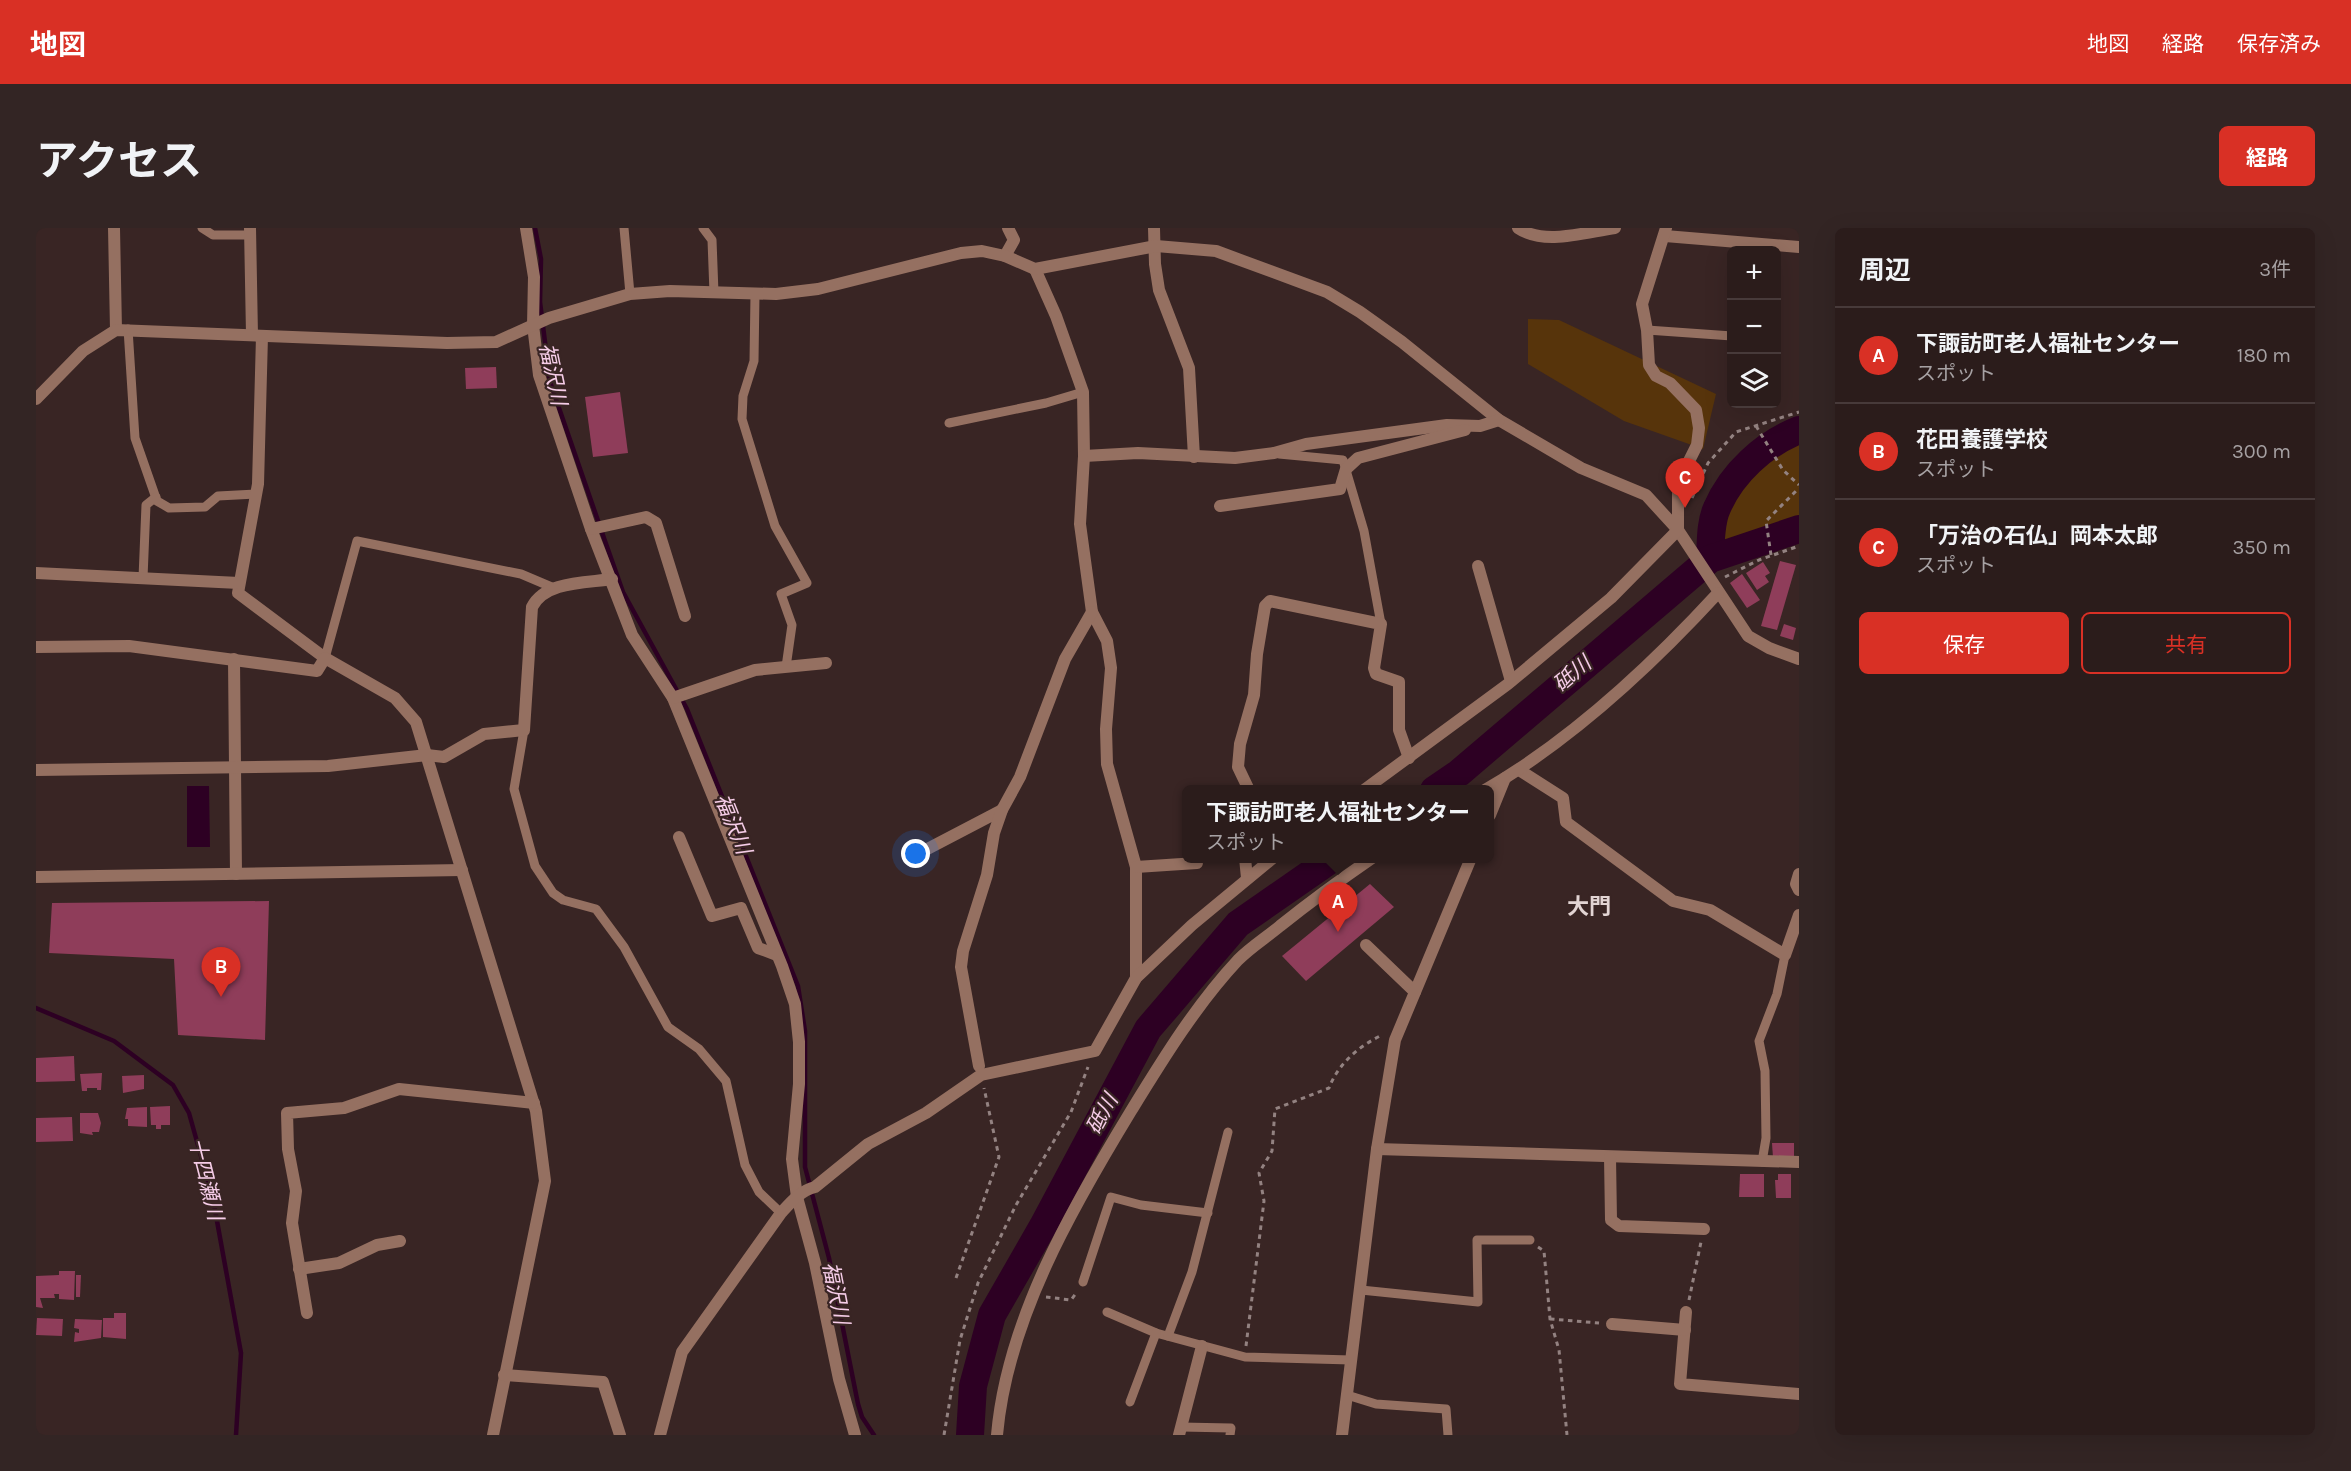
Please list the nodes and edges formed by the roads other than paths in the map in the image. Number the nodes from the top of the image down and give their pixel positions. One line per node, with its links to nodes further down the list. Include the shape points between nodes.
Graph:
1 (114, 228): 22 (street)
2 (202, 228): 10 (lane, via 213,235)
3 (526, 228): 21 (street, via 534,277)
4 (624, 228): 19 (lane)
5 (703, 228): 18 (lane, via 712,240)
6 (1008, 228): 16 (street, via 1014,240)
7 (1154, 228): 12 (street)
8 (1518, 228): 9 (street, via 1554,237)
9 (1615, 228)
10 (250, 231): 24 (street)
11 (1665, 232): 13 (street); 23 (street, via 1642,304)
12 (1156, 246): 17 (street); 28 (street, via 1216,251 1327,292 1402,342); 33 (street, via 1159,290 1189,368)
13 (1760, 246)
14 (1799, 247): 15 (street)
15 (1781, 248)
16 (1005, 256): 17 (street); 20 (street, via 982,251 961,253 818,289)
17 (1035, 269): 26 (street)
18 (714, 293): 19 (street); 20 (street)
19 (630, 294): 21 (street)
20 (755, 294): 55 (lane, via 754,361 743,396 742,419 775,526 807,583 781,594 792,625)
21 (533, 326): 24 (street, via 496,342); 38 (street, via 538,375)
22 (122, 330): 24 (street); 27 (street, via 83,351); 36 (lane, via 135,438)
23 (1647, 330): 25 (lane); 39 (street, via 1649,364 1656,376 1670,383 1696,410 1699,428 1697,445 1678,483)
24 (257, 336): 35 (street)
25 (1727, 336)
26 (1083, 392): 29 (lane); 32 (street)
27 (36, 399)
28 (1499, 420): 30 (street); 39 (street, via 1581,468 1646,495)
29 (950, 423)
30 (1480, 426): 31 (street, via 1447,425 1306,444); 34 (street, via 1358,458)
31 (1274, 453): 33 (street, via 1235,458); 34 (lane, via 1343,460)
32 (1084, 456): 33 (street, via 1138,453); 47 (street, via 1080,524)
33 (1194, 457)
34 (1346, 469): 37 (street, via 1340,489); 49 (lane, via 1365,531)
35 (256, 494): 36 (lane, via 218,496 206,507 169,508); 44 (street)
36 (156, 497): 42 (lane, via 146,505)
37 (1220, 506)
38 (591, 529): 43 (street); 48 (street, via 646,517 656,523)
39 (1680, 533): 45 (street); 56 (street, via 1611,598)
40 (1478, 566): 56 (street)
41 (36, 573): 42 (street)
42 (143, 578): 44 (street)
43 (612, 579): 46 (street); 57 (street, via 633,635)
44 (239, 583): 51 (street, via 238,593)
45 (1715, 586): 53 (street, via 1748,636); 63 (street, via 1648,668)
46 (554, 588): 51 (lane, via 521,574 357,541); 58 (street, via 537,597 532,607)
47 (1092, 612): 69 (street, via 1065,659 1020,777); 77 (street, via 1107,641 1111,668 1107,764)
48 (685, 616)
49 (1381, 624): 60 (street, via 1374,668 1376,674 1399,682 1399,730); 65 (street, via 1270,601 1265,606 1254,695 1240,744 1238,767)
50 (36, 647): 52 (street, via 129,646)
51 (325, 658): 52 (street, via 317,671); 59 (street, via 395,698 416,722)
52 (234, 659): 61 (street)
53 (1799, 659)
54 (826, 663): 55 (street)
55 (786, 667): 57 (street, via 755,670)
56 (1511, 681): 60 (street)
57 (672, 698): 86 (street)
58 (524, 730): 59 (street, via 484,734 444,757); 98 (lane, via 514,789 535,866 553,893 563,900 596,909 624,948 668,1027 699,1049 726,1081 746,1165 759,1192)
59 (427, 755): 61 (street, via 328,766); 78 (street)
60 (1409, 758): 66 (street)
61 (237, 768): 62 (street); 79 (street)
62 (36, 770)
63 (1520, 770): 64 (street); 87 (street, via 1563,798 1566,822 1673,901 1710,910)
64 (1505, 778): 67 (street); 68 (street)
65 (1247, 785)
66 (1370, 785)
67 (1492, 785)
68 (1494, 804)
69 (1002, 810): 71 (street); 90 (street, via 963,951 962,967)
70 (679, 837): 86 (street, via 712,916 741,908 758,948)
71 (912, 856)
72 (1197, 863): 77 (street)
73 (1246, 863): 82 (street)
74 (1266, 863): 82 (street)
75 (1365, 863): 126 (street, via 1240,958 1167,1053 1090,1179 1052,1254 1004,1379)
76 (1469, 863): 89 (street)
77 (1136, 867): 88 (street)
78 (462, 870): 79 (street); 91 (street)
79 (236, 874): 81 (street)
80 (1799, 874): 83 (street)
81 (36, 877)
82 (1247, 878): 88 (street)
83 (1799, 890)
84 (1799, 915): 87 (street)
85 (1366, 945): 89 (street)
86 (777, 955): 97 (street, via 795,1004 799,1084 792,1159)
87 (1785, 955): 95 (lane, via 1777,994 1759,1041 1765,1071 1766,1138)
88 (1136, 978): 90 (street, via 1095,1051)
89 (1415, 992): 93 (street, via 1395,1040)
90 (980, 1070): 97 (street, via 926,1113 868,1144)
91 (534, 1103): 103 (street, via 399,1089 344,1108 287,1113 288,1149 296,1191 292,1223); 115 (street, via 545,1181)
92 (1227, 1132): 99 (lane)
93 (1377, 1149): 94 (street); 105 (street)
94 (1610, 1157): 95 (street); 100 (street, via 1611,1220 1619,1226)
95 (1762, 1162): 96 (street)
96 (1799, 1162)
97 (806, 1191): 98 (street); 119 (street, via 815,1263 839,1379)
98 (781, 1213): 123 (street, via 682,1352)
99 (1208, 1213): 104 (lane, via 1111,1197); 112 (lane, via 1192,1272)
100 (1704, 1229)
101 (1530, 1240): 105 (lane, via 1477,1240 1478,1302)
102 (400, 1241): 103 (street, via 377,1245 339,1263)
103 (299, 1269): 108 (street)
104 (1083, 1282)
105 (1361, 1290): 114 (street)
106 (1107, 1312): 111 (lane)
107 (1686, 1312): 110 (street)
108 (307, 1313)
109 (1612, 1324): 110 (street)
110 (1685, 1330): 116 (street, via 1680,1384)
111 (1156, 1333): 112 (lane); 118 (lane)
112 (1168, 1336): 113 (lane)
113 (1202, 1346): 114 (lane, via 1245,1357); 120 (street)
114 (1351, 1360): 117 (street)
115 (504, 1376): 121 (street); 122 (street, via 603,1382)
116 (1799, 1394)
117 (1347, 1395): 128 (street); 129 (lane, via 1376,1404 1446,1409)
118 (1130, 1402)
119 (852, 1416): 124 (street); 125 (street)
120 (1180, 1431): 127 (lane, via 1231,1428)
121 (493, 1435)
122 (620, 1435)
123 (660, 1435)
124 (855, 1435)
125 (865, 1435)
126 (997, 1435)
127 (1230, 1435)
128 (1342, 1435)
129 (1448, 1435)

